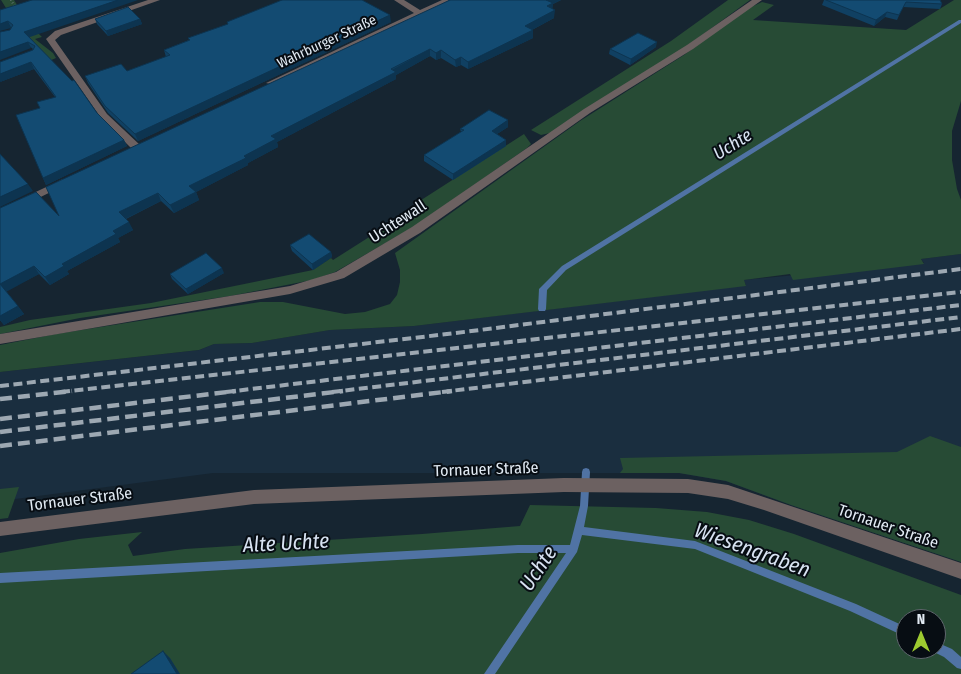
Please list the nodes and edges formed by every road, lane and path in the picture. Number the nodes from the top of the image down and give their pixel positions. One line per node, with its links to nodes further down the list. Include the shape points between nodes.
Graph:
1 (11, 0): 6 (path)
2 (156, 0): 9 (street, via 50,39 104,116)
3 (398, 0): 7 (street)
4 (448, 0): 7 (street, Wahrburger Straße)
5 (758, 0): 12 (street, Uchtewall, via 587,111 416,230 340,275 290,290)
6 (18, 12)
7 (420, 14): 8 (street, Wahrburger Straße)
8 (261, 88)
9 (136, 147)
10 (77, 176): 11 (street)
11 (0, 213)
12 (0, 339)
13 (0, 529): 14 (street, Tornauer Straße, via 254,496 564,485 688,486 728,492)
14 (961, 571)

